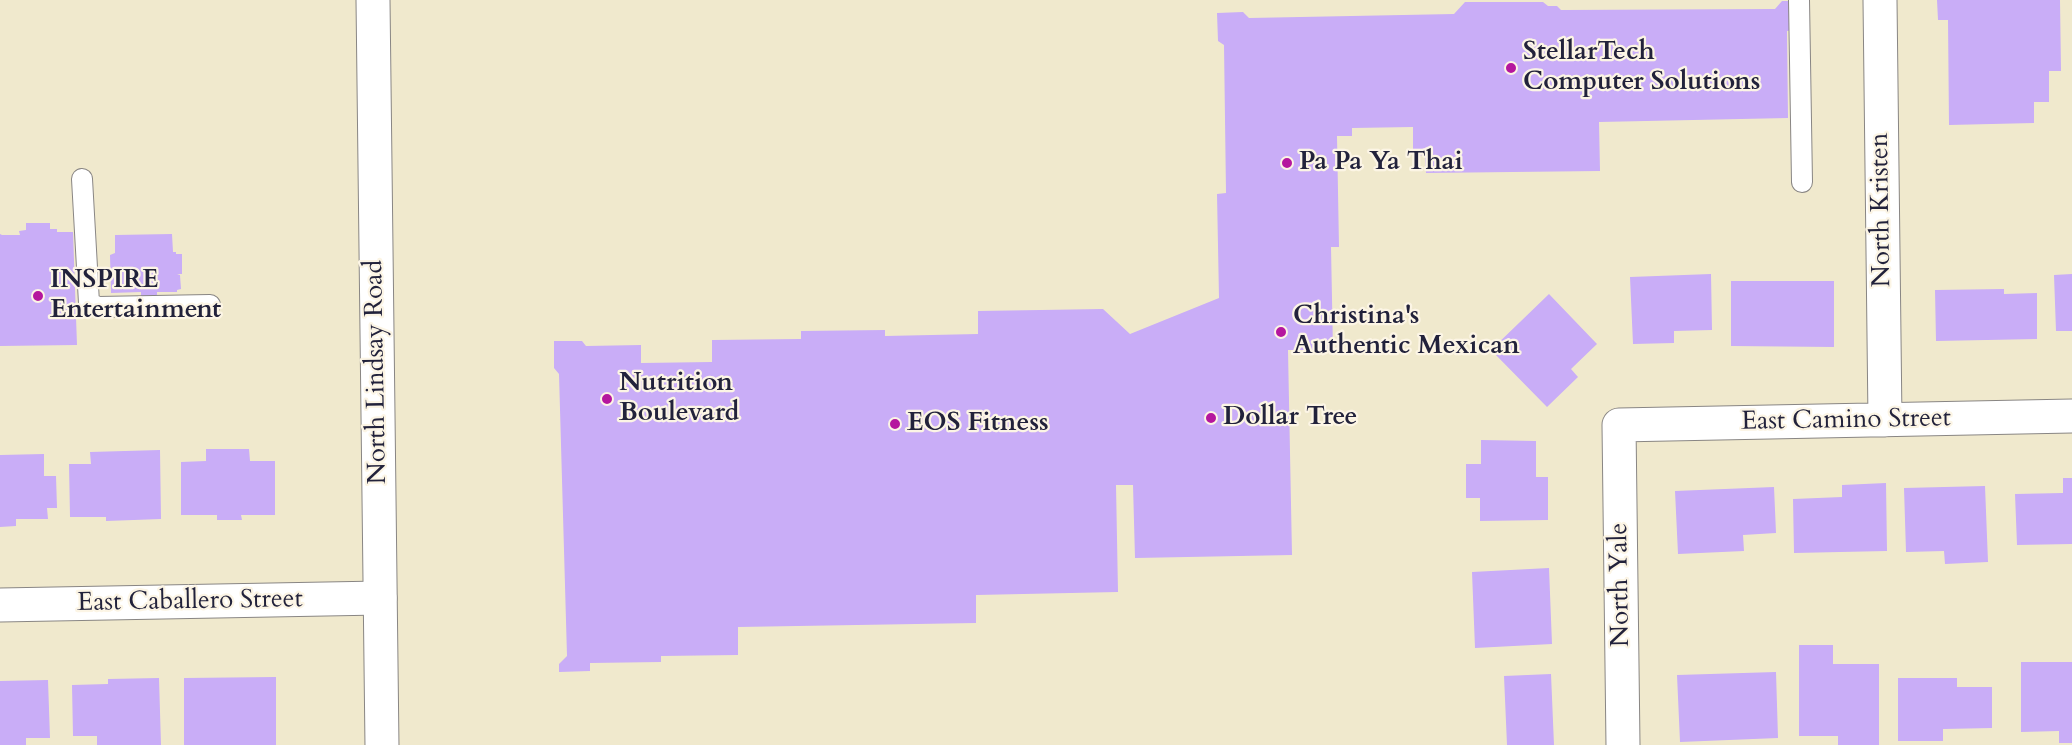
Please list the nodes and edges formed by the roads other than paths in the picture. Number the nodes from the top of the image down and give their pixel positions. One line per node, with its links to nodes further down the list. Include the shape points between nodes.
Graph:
1 (373, 0): 10 (street, North Lindsay Road)
2 (1799, 0): 5 (lane)
3 (1880, 0): 8 (street, North Kristen)
4 (82, 179): 6 (lane, via 89,303 98,307)
5 (1802, 182)
6 (210, 305)
7 (2072, 417): 8 (street, East Camino Street)
8 (1885, 420): 9 (street, East Camino Street)
9 (1619, 425): 13 (street, North Yale)
10 (380, 598): 11 (street, East Caballero Street); 12 (street, North Lindsay Road)
11 (0, 605)
12 (382, 745)
13 (1623, 745)

